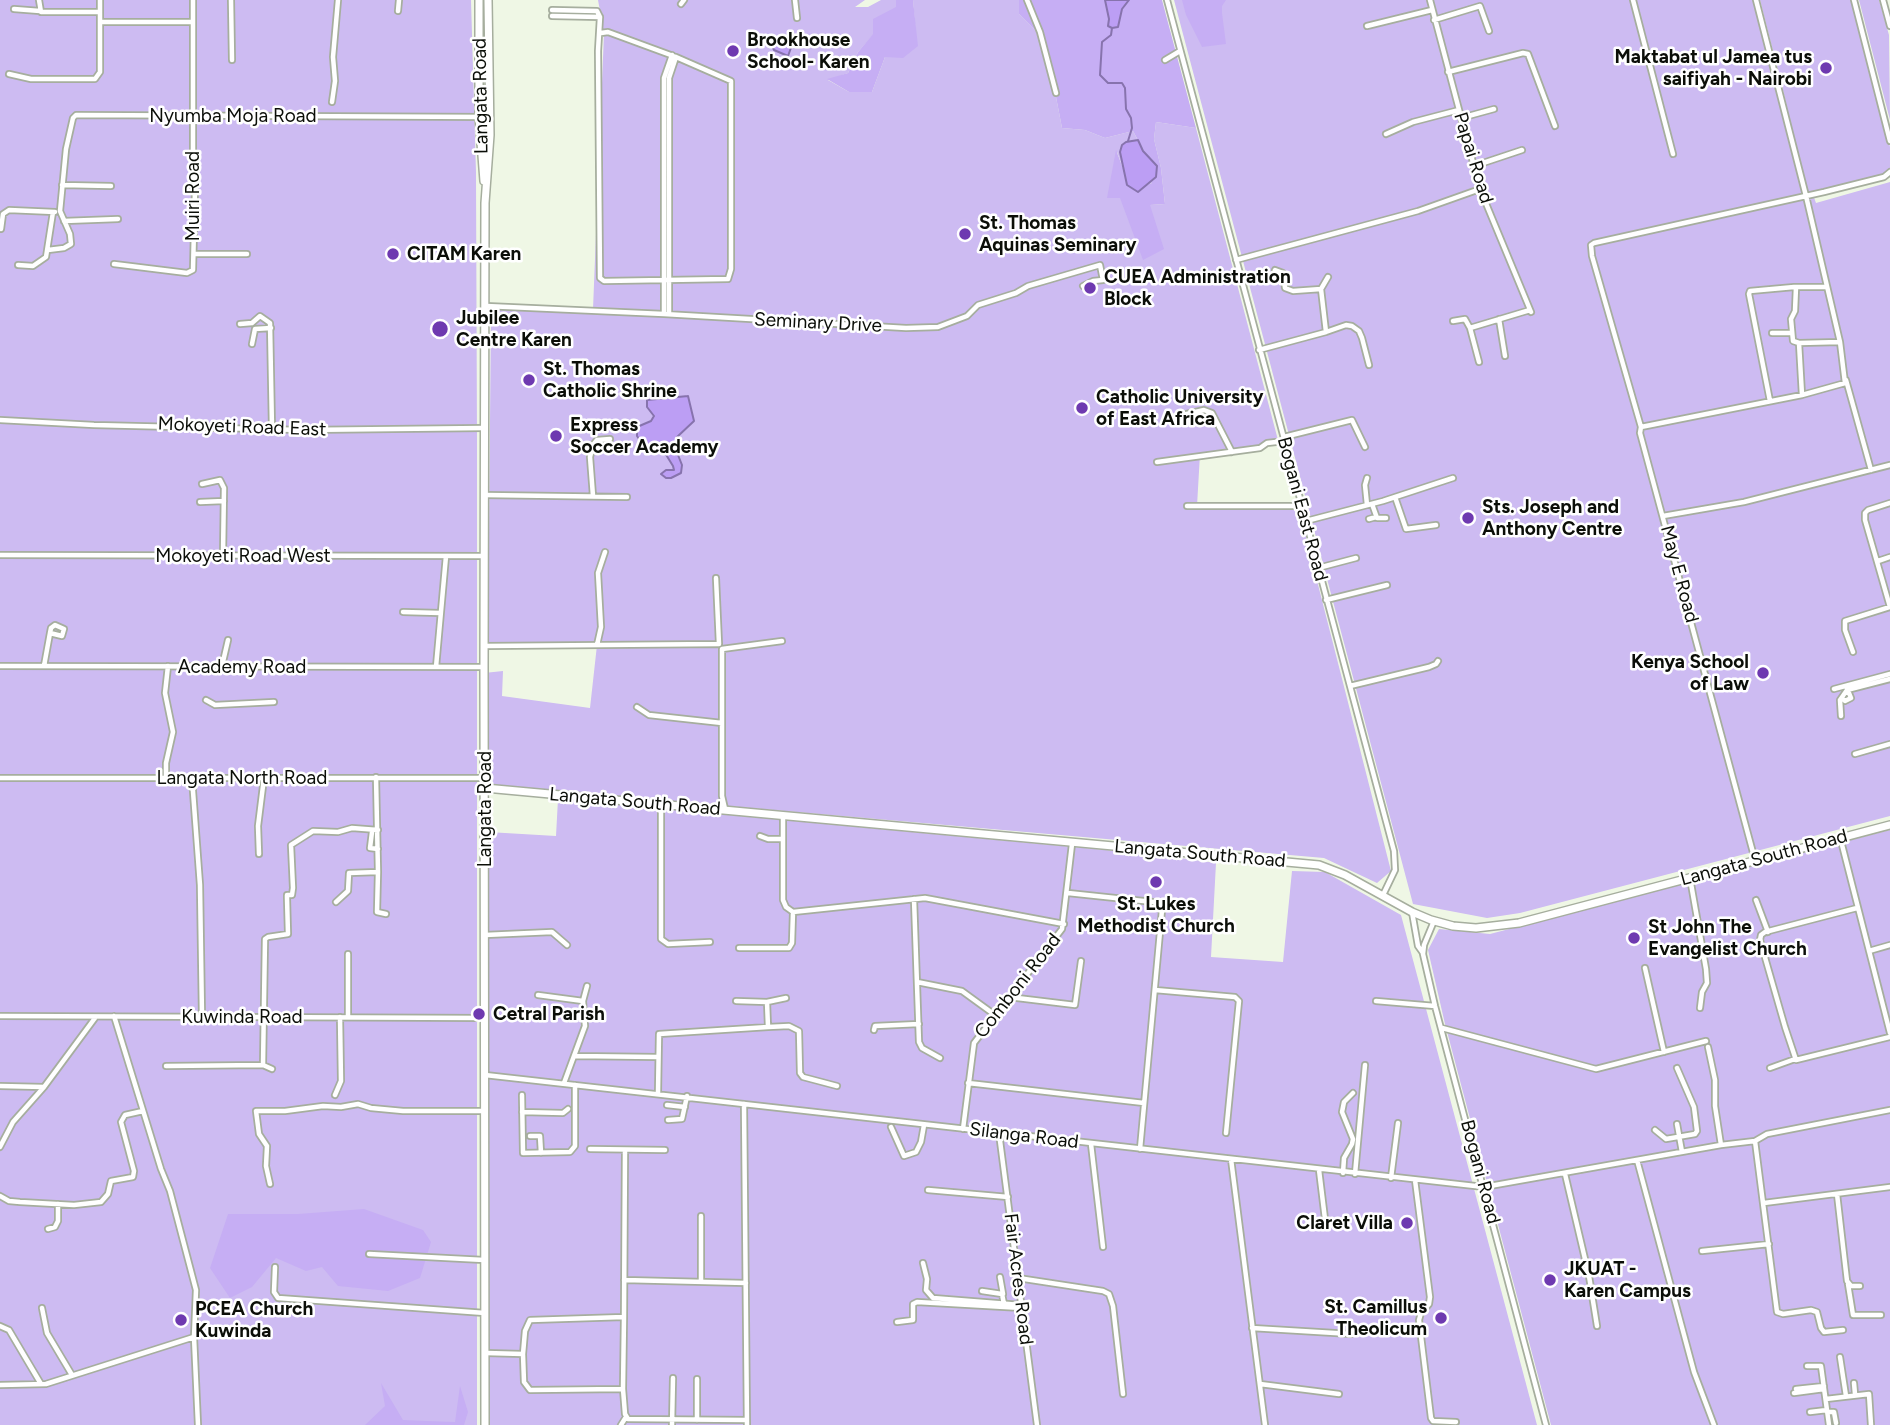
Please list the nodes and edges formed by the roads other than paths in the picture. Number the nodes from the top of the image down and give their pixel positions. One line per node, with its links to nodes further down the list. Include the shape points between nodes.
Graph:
1 (39, 0): 19 (street)
2 (100, 0): 21 (street)
3 (193, 0): 26 (street, Muiri Road)
4 (232, 0): 33 (street)
5 (338, 0): 38 (street)
6 (399, 0): 20 (street)
7 (478, 0): 42 (main road, Langata Road)
8 (488, 0): 43 (main road, Langata Road)
9 (795, 0): 23 (street)
10 (1027, 0): 37 (street)
11 (1167, 0): 31 (street, Bogani East Road)
12 (1430, 0): 18 (street, Papai Road)
13 (1633, 0): 49 (street)
14 (1756, 0): 56 (street)
15 (1854, 0): 47 (street)
16 (1883, 0): 28 (street)
17 (15, 9): 19 (street)
18 (1432, 10): 24 (street, Papai Road); 27 (street)
19 (40, 11): 21 (street)
20 (398, 11)
21 (100, 12): 25 (street)
22 (552, 13): 30 (street, via 600,17)
23 (797, 18)
24 (1434, 20): 29 (street, via 1480,6); 35 (street, Papai Road)
25 (100, 22): 26 (street); 36 (street, via 99,75 93,79 31,79)
26 (193, 22): 41 (street, Muiri Road)
27 (1367, 26)
28 (1890, 26)
29 (1489, 31)
30 (601, 33): 32 (street); 69 (street, via 599,277 604,281)
31 (1180, 51): 34 (street); 64 (street, Bogani East Road)
32 (674, 56): 69 (street, via 669,78); 69 (street, via 731,82 731,269 726,280)
33 (232, 60)
34 (1164, 60)
35 (1448, 72): 40 (street, Papai Road); 45 (street, via 1528,54)
36 (9, 74)
37 (1056, 93)
38 (332, 102)
39 (1494, 109): 44 (street)
40 (1459, 110): 44 (street, Papai Road); 46 (street)
41 (193, 115): 42 (street, Nyumba Moja Road); 52 (street, Nyumba Moja Road, via 74,116); 62 (street, Muiri Road)
42 (479, 117): 43 (street, Nyumba Moja Road); 55 (main road, Langata Road)
43 (489, 117): 55 (main road, Langata Road)
44 (1461, 118): 50 (street, Papai Road)
45 (1555, 126)
46 (1386, 134)
47 (1890, 141)
48 (1522, 150): 50 (street)
49 (1674, 154)
50 (1474, 166): 54 (street, Papai Road)
51 (1890, 172): 56 (street)
52 (62, 185): 53 (street); 57 (street, Nyumba Moja Road)
53 (111, 186)
54 (1480, 189): 64 (street, via 1418,211); 76 (street, Papai Road, via 1530,311)
55 (486, 192): 74 (main road, Langata Road)
56 (1807, 196): 72 (street); 96 (street, May E Road, via 1591,245)
57 (57, 211): 59 (street); 60 (street, via 9,210 3,214); 61 (street, Nyumba Moja Road)
58 (118, 219): 59 (street)
59 (64, 221): 61 (street, via 71,245)
60 (1, 229)
61 (48, 250): 66 (street, via 35,265)
62 (194, 254): 63 (street); 65 (street, Muiri Road, via 193,270 187,273)
63 (247, 254)
64 (1236, 260): 87 (street, Bogani East Road)
65 (114, 264)
66 (18, 265)
67 (1275, 270): 73 (street, via 1283,274 1285,288)
68 (1328, 277): 73 (street)
69 (666, 280): 75 (street)
70 (1083, 286): 75 (street, Seminary Drive, via 1103,280 1100,265 978,305 967,316 938,327)
71 (1796, 287): 72 (street); 83 (street); 93 (street, via 1753,289 1749,294)
72 (1826, 287): 84 (street)
73 (1321, 289): 81 (street)
74 (485, 306): 75 (street, Seminary Drive); 97 (main road, Langata Road)
75 (667, 314)
76 (1499, 319): 80 (street); 88 (street)
77 (1453, 321): 80 (street, via 1465,319)
78 (240, 324): 79 (street, via 261,316)
79 (271, 328): 86 (street, via 255,329); 98 (street)
80 (1470, 328): 89 (street)
81 (1326, 332): 87 (street); 90 (street, via 1353,326 1362,338)
82 (1772, 333): 83 (street)
83 (1791, 333): 85 (street)
84 (1840, 342): 85 (street); 91 (street)
85 (1799, 343): 92 (street)
86 (252, 344)
87 (1259, 350): 100 (street, Bogani East Road)
88 (1505, 356)
89 (1479, 362)
90 (1368, 365)
91 (1846, 379): 92 (street, via 1843,386); 105 (street)
92 (1802, 395): 93 (street)
93 (1770, 401): 96 (street)
94 (1178, 416): 102 (street, via 1204,410 1212,413)
95 (0, 420): 98 (street, Mokoyeti Road East)
96 (1642, 427): 119 (street, May E Road, via 1644,452)
97 (485, 428): 98 (street, Mokoyeti Road East); 109 (main road, Langata Road)
98 (272, 429)
99 (610, 439): 110 (street, via 593,445)
100 (1284, 439): 101 (street, via 1351,420); 102 (street, via 1260,449); 118 (street, Bogani East Road)
101 (1365, 447)
102 (1232, 452): 103 (street)
103 (1157, 462)
104 (1890, 465): 105 (street)
105 (1871, 470): 119 (street, via 1744,502)
106 (1367, 478): 116 (street, via 1364,485)
107 (1453, 478): 112 (street)
108 (202, 484): 113 (street, via 222,481)
109 (485, 495): 110 (street); 129 (main road, Langata Road)
110 (593, 496): 111 (street)
111 (627, 497)
112 (1395, 497): 116 (street); 124 (street, via 1406,529)
113 (224, 500): 114 (street); 127 (street)
114 (200, 502)
115 (1890, 503): 132 (street, via 1865,513)
116 (1370, 505): 120 (street); 123 (street)
117 (1187, 506): 118 (street)
118 (1302, 506): 123 (street, Bogani East Road)
119 (1663, 516): 181 (street, May E Road)
120 (1376, 517): 121 (street); 122 (street)
121 (1386, 518)
122 (1369, 519)
123 (1306, 521): 133 (street, Bogani East Road)
124 (1436, 525)
125 (604, 552): 144 (street, via 598,573 601,628)
126 (0, 555): 127 (street, Mokoyeti Road West)
127 (223, 555): 128 (street, Mokoyeti Road West)
128 (446, 556): 129 (street, Mokoyeti Road West); 140 (street)
129 (485, 556): 145 (main road, Langata Road)
130 (1890, 557): 132 (street)
131 (1356, 558): 133 (street)
132 (1878, 561): 136 (street)
133 (1318, 568): 137 (street, Bogani East Road)
134 (716, 578): 144 (street, via 719,644)
135 (1387, 585): 137 (street)
136 (1888, 589): 138 (street)
137 (1326, 600): 155 (street, Bogani East Road)
138 (1890, 607): 146 (street, via 1845,621)
139 (403, 612): 140 (street)
140 (440, 613): 152 (street)
141 (50, 633): 149 (street)
142 (228, 640): 151 (street)
143 (782, 641): 161 (street, via 722,649)
144 (597, 645): 145 (street)
145 (485, 646): 153 (main road, Langata Road)
146 (1853, 652)
147 (1438, 661): 155 (street)
148 (0, 666): 149 (street, Academy Road)
149 (44, 666): 150 (street, Academy Road)
150 (168, 666): 151 (street, Academy Road); 166 (street, via 166,698 173,732)
151 (222, 666): 152 (street, Academy Road)
152 (436, 667): 153 (street, Academy Road)
153 (484, 667): 169 (main road, Langata Road)
154 (1890, 676): 156 (street); 160 (street, via 1846,691 1841,697)
155 (1350, 687): 185 (street, Bogani East Road, via 1395,858 1395,870)
156 (1834, 689)
157 (206, 700): 158 (street, via 215,705)
158 (274, 702)
159 (637, 707): 161 (street, via 649,715)
160 (1841, 716)
161 (722, 723): 172 (street)
162 (1890, 744): 163 (street)
163 (1855, 754)
164 (376, 777): 168 (street, Langata North Road); 169 (street, Langata North Road); 175 (street)
165 (0, 778): 166 (street, Langata North Road)
166 (166, 778): 167 (street, Langata North Road)
167 (192, 778): 168 (street, Langata North Road); 222 (street, via 200,885)
168 (264, 778): 180 (street)
169 (485, 778): 170 (main road, Langata Road)
170 (485, 788): 171 (main road, Langata South Road); 196 (main road, Langata Road)
171 (661, 806): 172 (main road, Langata South Road); 197 (street, via 661,939 668,944)
172 (725, 810): 173 (main road, Langata South Road)
173 (783, 815): 178 (street); 179 (main road, Langata South Road)
174 (1890, 825): 177 (main road, Langata South Road)
175 (375, 831): 182 (street); 223 (street, via 313,831 291,845 288,934 265,939)
176 (760, 836): 178 (street)
177 (1840, 837): 181 (main road, Langata South Road); 189 (street)
178 (783, 839): 190 (street, via 783,900)
179 (1072, 844): 184 (street, Comboni Road); 185 (main road, Langata South Road, via 1319,865)
180 (259, 853)
181 (1755, 860): 183 (main road, Langata South Road)
182 (378, 872): 188 (street, via 349,873 348,891); 192 (street, via 377,912)
183 (1690, 877): 193 (main road, Langata South Road, via 1507,925 1467,928); 217 (street, via 1706,969)
184 (1068, 893): 194 (street, Comboni Road); 208 (street, via 1160,905 1163,917)
185 (1382, 895): 191 (main road, Langata South Road)
186 (914, 900): 190 (street); 194 (street, via 925,898); 206 (street)
187 (1756, 900): 195 (street)
188 (336, 902)
189 (1857, 908): 195 (street); 201 (street)
190 (793, 912): 200 (street, via 789,948)
191 (1412, 912): 193 (main road, Langata South Road); 203 (street, Bogani Road)
192 (386, 914)
193 (1434, 920): 203 (street)
194 (1064, 924): 210 (street, Comboni Road)
195 (1768, 932): 236 (street, via 1760,940)
196 (485, 935): 199 (street, via 552,932); 226 (main road, Langata Road)
197 (710, 942)
198 (1890, 944): 201 (street)
199 (567, 946)
200 (739, 948)
201 (1869, 951): 231 (street)
202 (348, 954): 225 (street)
203 (1423, 954): 216 (street, Bogani Road)
204 (1081, 961): 210 (street, via 1075,1005)
205 (1645, 968): 232 (street)
206 (917, 982): 220 (street, via 962,991); 227 (street)
207 (587, 986): 212 (street)
208 (1155, 990): 255 (street); 272 (street, via 1238,999)
209 (538, 995): 212 (street)
210 (1009, 997): 220 (street, Comboni Road)
211 (786, 998): 215 (street)
212 (583, 1000): 233 (street, via 584,1026)
213 (736, 1001): 215 (street)
214 (1376, 1001): 216 (street)
215 (767, 1002): 228 (street)
216 (1435, 1006): 229 (street, Bogani Road)
217 (1700, 1008)
218 (0, 1016): 221 (street, Kuwinda Road)
219 (114, 1016): 221 (street, Kuwinda Road); 222 (street, Kuwinda Road); 261 (street)
220 (995, 1016): 245 (street, Comboni Road, via 973,1044)
221 (96, 1017): 249 (street)
222 (202, 1017): 223 (street, Kuwinda Road)
223 (264, 1017): 224 (street, Kuwinda Road); 237 (street)
224 (340, 1017): 225 (street, Kuwinda Road); 252 (street, via 341,1084)
225 (348, 1017): 226 (street, Kuwinda Road)
226 (485, 1018): 243 (main road, Langata Road)
227 (919, 1024): 230 (street, via 876,1026); 235 (street, via 921,1046)
228 (768, 1027): 234 (street, via 662,1033); 248 (street, via 799,1031 800,1073)
229 (1441, 1028): 232 (street, via 1592,1069); 294 (street, Bogani Road)
230 (874, 1030)
231 (1890, 1035): 236 (street)
232 (1664, 1052): 278 (street, via 1707,1044)
233 (574, 1056): 234 (street); 244 (street)
234 (658, 1057): 250 (street)
235 (940, 1058)
236 (1795, 1059): 241 (street)
237 (263, 1065): 239 (street); 242 (street)
238 (1365, 1065): 289 (street)
239 (166, 1066)
240 (1677, 1068): 274 (street, via 1694,1107 1697,1131)
241 (1770, 1068)
242 (272, 1069)
243 (485, 1075): 244 (street, Silanga Road); 262 (main road, Langata Road)
244 (564, 1083): 246 (street, Silanga Road)
245 (968, 1083): 255 (street); 269 (street, Comboni Road)
246 (575, 1085): 250 (street, Silanga Road); 284 (street, via 575,1148)
247 (0, 1086): 249 (street)
248 (836, 1086)
249 (44, 1087): 276 (street)
250 (657, 1093): 254 (street, Silanga Road)
251 (1353, 1093): 288 (street, via 1342,1112 1353,1139 1343,1158)
252 (335, 1095)
253 (522, 1095): 263 (street)
254 (687, 1097): 256 (street, Silanga Road); 258 (street)
255 (1144, 1103): 280 (street)
256 (744, 1104): 267 (street, Silanga Road); 316 (street)
257 (667, 1105): 258 (street)
258 (685, 1107): 264 (street, via 682,1120)
259 (568, 1110): 263 (street)
260 (1890, 1110): 275 (street, Silanga Road, via 1767,1134)
261 (143, 1111): 301 (street, via 125,1115 121,1122 132,1178 111,1181 101,1202); 333 (street, via 196,1290)
262 (485, 1111): 293 (street, via 403,1111 358,1104 256,1111 259,1134 267,1146); 309 (main road, Langata Road)
263 (522, 1112): 284 (street, via 522,1150)
264 (667, 1120)
265 (1398, 1123): 291 (street)
266 (1677, 1124): 274 (street)
267 (924, 1125): 268 (street, via 916,1152 904,1156); 269 (street, Silanga Road)
268 (891, 1127)
269 (963, 1129): 271 (street, Silanga Road)
270 (1655, 1130): 274 (street, via 1666,1139)
271 (999, 1133): 277 (street, Silanga Road); 299 (street, Fair Acres Road)
272 (1226, 1133)
273 (530, 1136): 284 (street, via 540,1136)
274 (1679, 1137): 283 (street)
275 (1755, 1141): 278 (street, Silanga Road); 300 (street)
276 (1, 1143)
277 (1091, 1144): 280 (street, Silanga Road); 306 (street)
278 (1721, 1145): 283 (street, Silanga Road)
279 (590, 1149): 281 (street)
280 (1140, 1149): 285 (street, Silanga Road)
281 (625, 1150): 282 (street); 314 (street)
282 (665, 1150)
283 (1682, 1152): 286 (street, Silanga Road)
284 (541, 1153)
285 (1231, 1159): 287 (street, Silanga Road); 330 (street)
286 (1637, 1160): 290 (street, Silanga Road); 367 (street, via 1694,1371)
287 (1319, 1170): 288 (street, Silanga Road); 303 (street)
288 (1343, 1173): 289 (street, Silanga Road)
289 (1355, 1174): 291 (street, Silanga Road)
290 (1565, 1174): 294 (street, Silanga Road); 329 (street)
291 (1391, 1178): 292 (street, Silanga Road)
292 (1415, 1180): 294 (street, Silanga Road); 357 (street, via 1430,1299 1419,1320 1431,1418)
293 (270, 1184)
294 (1484, 1187): 366 (street, Bogani Road)
295 (1890, 1187): 297 (street)
296 (928, 1190): 299 (street)
297 (1837, 1194): 300 (street); 317 (street)
298 (0, 1196): 301 (street, via 9,1201)
299 (1008, 1198): 313 (street, Fair Acres Road)
300 (1764, 1203): 305 (street)
301 (58, 1204): 304 (street, via 58,1221)
302 (701, 1216): 315 (street)
303 (1325, 1219)
304 (48, 1229)
305 (1769, 1244): 307 (street); 331 (street, via 1777,1312 1811,1310 1824,1332)
306 (1103, 1247)
307 (1702, 1251)
308 (369, 1254): 309 (street)
309 (484, 1260): 324 (main road, Langata Road)
310 (923, 1263): 321 (street, via 926,1290 933,1298)
311 (275, 1267): 324 (street, via 278,1298)
312 (1000, 1277): 320 (street)
313 (1018, 1278): 322 (street, Fair Acres Road); 348 (street, via 1109,1294)
314 (624, 1280): 315 (street); 326 (street)
315 (701, 1282): 316 (street)
316 (746, 1283): 359 (street)
317 (1848, 1283): 318 (street); 325 (street, via 1853,1315)
318 (1860, 1286)
319 (982, 1291): 320 (street)
320 (1003, 1295): 321 (street)
321 (1004, 1304): 322 (street)
322 (1021, 1307): 327 (street, via 917,1302 913,1320); 364 (street, Fair Acres Road)
323 (42, 1308): 338 (street, via 47,1333)
324 (485, 1313): 334 (main road, Langata Road)
325 (1881, 1315)
326 (624, 1317): 335 (street, via 530,1320); 346 (street)
327 (897, 1322)
328 (0, 1326): 342 (street, via 9,1330)
329 (1597, 1326)
330 (1252, 1328): 332 (street); 343 (street)
331 (1843, 1330)
332 (1351, 1334)
333 (194, 1337): 338 (street); 361 (street)
334 (485, 1353): 335 (street); 362 (main road, Langata Road)
335 (523, 1354): 346 (street, via 524,1382 530,1390)
336 (1840, 1357): 351 (street)
337 (1807, 1366): 345 (street, via 1820,1365)
338 (72, 1375): 342 (street)
339 (673, 1378): 358 (street)
340 (697, 1378): 356 (street)
341 (1854, 1383): 350 (street)
342 (41, 1384): 344 (street)
343 (1260, 1384): 349 (street); 365 (street)
344 (0, 1385)
345 (1824, 1387): 347 (street); 352 (street)
346 (623, 1389): 355 (street)
347 (1795, 1391)
348 (1123, 1394)
349 (1339, 1394)
350 (1856, 1394): 351 (street); 369 (street, via 1867,1393 1871,1400)
351 (1846, 1396): 352 (street)
352 (1826, 1399): 353 (street)
353 (1827, 1411): 354 (street); 360 (street, via 1834,1412); 368 (street)
354 (1810, 1412)
355 (626, 1417): 358 (street); 363 (street)
356 (697, 1420): 358 (street); 359 (street)
357 (1456, 1422)
358 (671, 1423)
359 (747, 1423)
360 (1836, 1423)
361 (198, 1425)
362 (485, 1425)
363 (621, 1425)
364 (1037, 1425)
365 (1265, 1425)
366 (1546, 1425)
367 (1714, 1425)
368 (1829, 1425)
369 (1871, 1425)

